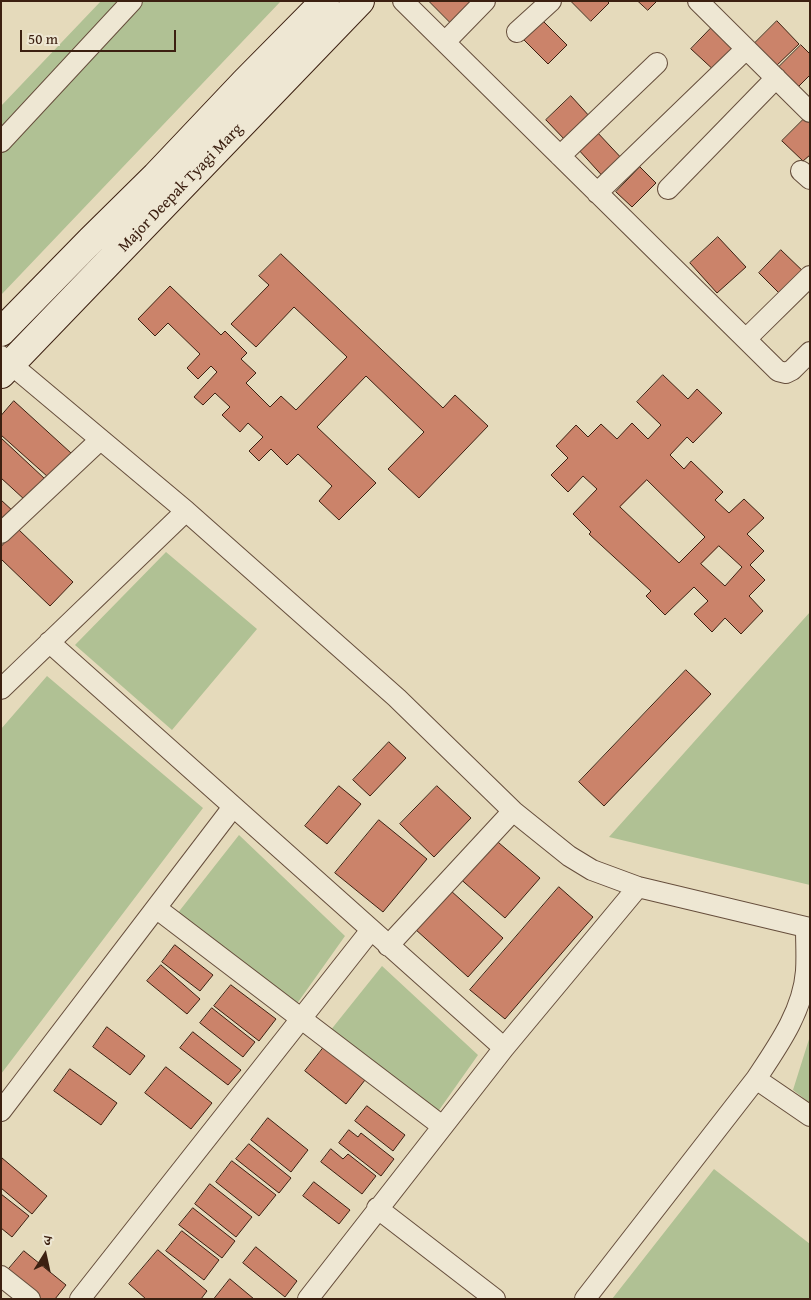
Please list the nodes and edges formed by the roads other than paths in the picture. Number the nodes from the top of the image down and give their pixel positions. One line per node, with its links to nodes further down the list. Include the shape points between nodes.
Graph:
1 (132, 1): 14 (street)
2 (325, 1): 19 (street, Major Deepak Tyagi Marg)
3 (360, 1): 22 (street, Major Deepak Tyagi Marg)
4 (403, 1): 9 (street)
5 (486, 1): 9 (street)
6 (551, 1): 8 (street)
7 (698, 1): 10 (street)
8 (517, 32)
9 (445, 42): 15 (street)
10 (746, 49): 12 (street); 17 (street)
11 (657, 63): 15 (street)
12 (776, 78): 13 (street); 16 (street)
13 (810, 112)
14 (1, 142)
15 (560, 156): 17 (street)
16 (668, 189)
17 (597, 193): 20 (street)
18 (810, 276): 20 (street)
19 (1, 332)
20 (746, 339): 21 (street, via 778,371 786,373)
21 (810, 352)
22 (4, 365): 23 (street)
23 (100, 440): 24 (street); 25 (street)
24 (186, 511): 26 (street); 29 (street, via 397,698)
25 (1, 533)
26 (49, 642): 27 (street); 28 (street)
27 (1, 689)
28 (234, 807): 31 (street); 33 (street)
29 (513, 811): 30 (street, via 569,856 592,870); 34 (street)
30 (638, 887): 32 (street); 36 (street)
31 (156, 908): 35 (street); 38 (street)
32 (808, 928): 37 (street, via 806,972 796,1013)
33 (371, 930): 34 (street); 35 (street)
34 (388, 946): 36 (street)
35 (301, 1019): 40 (street); 44 (street)
36 (504, 1048): 40 (street)
37 (756, 1079): 39 (street); 47 (street)
38 (1, 1111)
39 (810, 1116)
40 (442, 1126): 41 (street)
41 (377, 1208): 45 (street); 46 (street)
42 (1, 1276): 43 (street)
43 (30, 1299)
44 (80, 1299)
45 (308, 1299)
46 (495, 1299)
47 (585, 1299)

